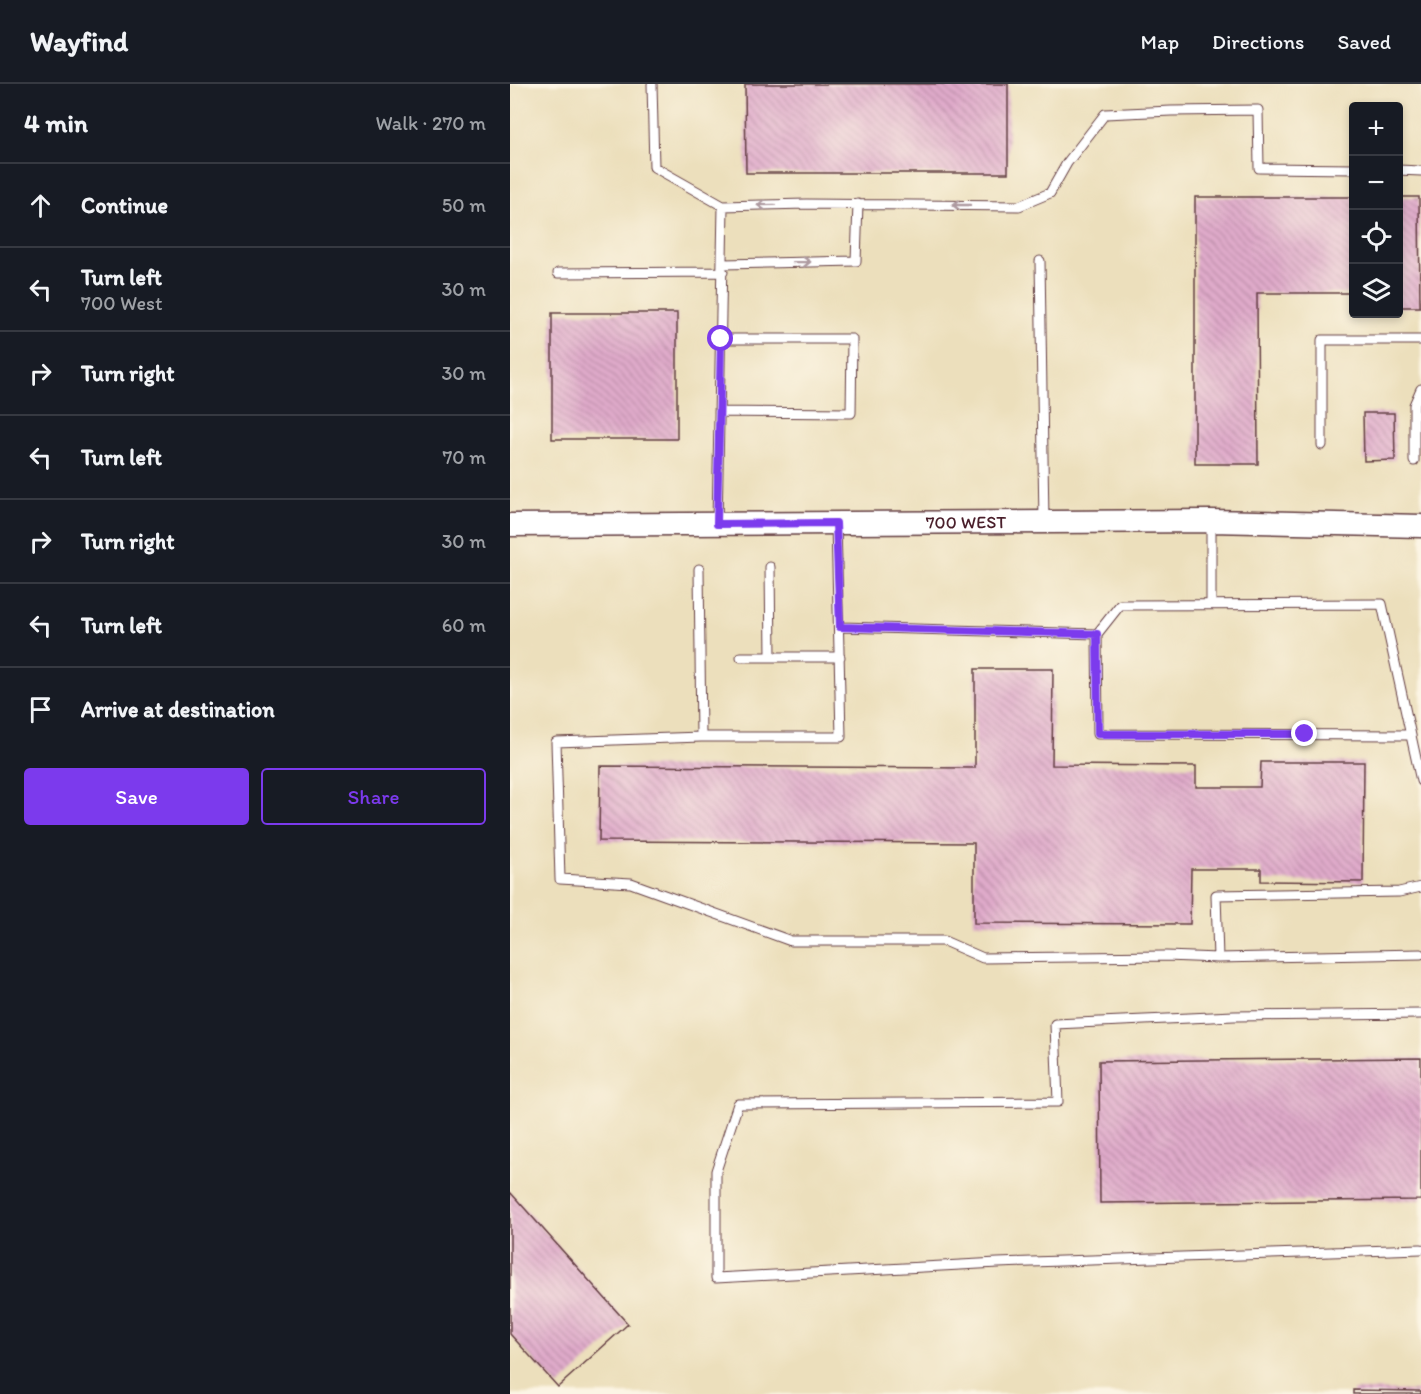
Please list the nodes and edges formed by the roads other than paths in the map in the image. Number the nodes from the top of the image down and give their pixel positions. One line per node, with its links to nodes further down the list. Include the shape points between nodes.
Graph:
1 (652, 84): 6 (lane, via 654,167)
2 (1349, 170): 5 (lane, one-way to 5, via 1259,168 1258,110 1105,114 1067,163 1050,193 1019,206)
3 (1403, 170): 4 (lane)
4 (1421, 171)
5 (858, 204): 6 (lane, one-way to 6); 8 (lane, one-way to 5, via 856,261)
6 (723, 206): 8 (lane)
7 (1040, 261): 17 (lane)
8 (723, 268): 9 (lane); 10 (lane)
9 (558, 273)
10 (721, 339): 13 (lane); 13 (lane, via 852,339 851,413)
11 (1421, 340): 14 (lane, via 1322,340)
12 (1421, 389): 15 (lane, via 1414,405)
13 (719, 412): 19 (lane)
14 (1322, 445)
15 (1414, 461)
16 (1212, 521): 17 (street, 700 WEST); 21 (street, 700 WEST); 24 (lane)
17 (1044, 522): 18 (street, 700 WEST)
18 (836, 523): 19 (street, 700 WEST); 25 (lane)
19 (717, 524): 20 (street, 700 WEST)
20 (510, 525)
21 (1421, 526)
22 (770, 567): 28 (lane)
23 (699, 569): 31 (lane)
24 (1211, 603): 26 (lane, via 1119,605); 30 (lane, via 1382,604)
25 (840, 627): 26 (lane); 29 (lane)
26 (1097, 634): 30 (lane, via 1098,734)
27 (741, 657): 28 (lane)
28 (771, 657): 29 (lane)
29 (840, 657): 31 (lane, via 841,737)
30 (1410, 735): 32 (lane)
31 (701, 738): 35 (lane, via 556,742 560,879 631,883 791,941 944,941 983,958)
32 (1421, 781)
33 (1421, 887): 35 (lane, via 1399,892 1216,895)
34 (1421, 954): 35 (lane)
35 (1218, 958)
36 (1421, 1014): 37 (lane, via 1234,1016 1055,1024 1058,1102 738,1104 716,1171 717,1278 999,1263)
37 (1421, 1249)

